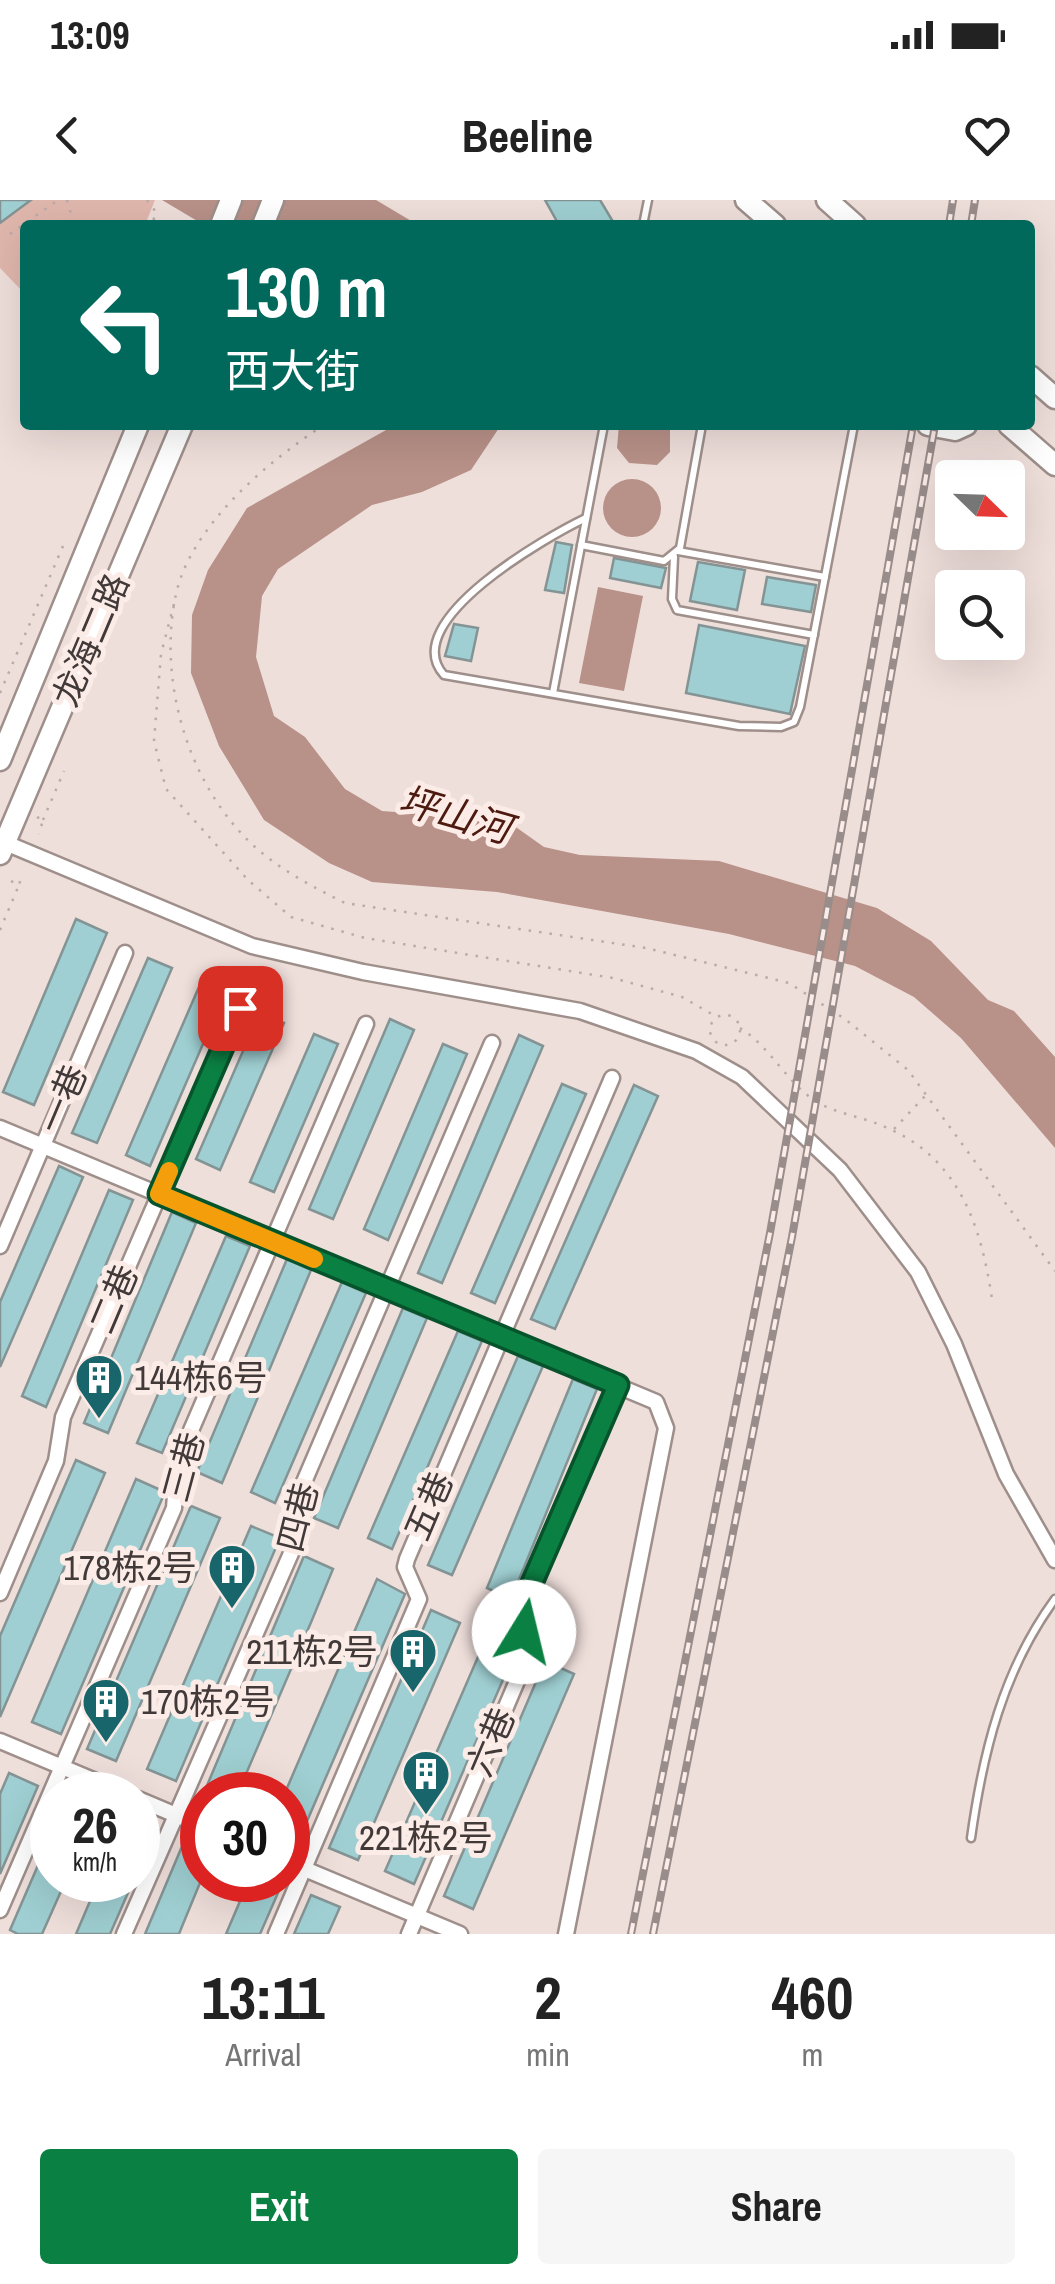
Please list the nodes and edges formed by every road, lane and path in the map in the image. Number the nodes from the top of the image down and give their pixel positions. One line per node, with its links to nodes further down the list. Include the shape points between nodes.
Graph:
1 (58, 200): 4 (path)
2 (746, 200): 5 (main road)
3 (827, 200): 6 (main road)
4 (30, 220)
5 (769, 220)
6 (850, 220)
7 (20, 227): 8 (path)
8 (10, 234)
9 (1035, 380): 10 (main road)
10 (1055, 398)
11 (136, 430): 28 (main road, 龙海二路)
12 (180, 430): 33 (main road, 龙海二路)
13 (316, 430): 24 (path, via 276,455 240,492 195,548)
14 (603, 430): 19 (lane)
15 (701, 430): 22 (lane)
16 (853, 430): 23 (lane)
17 (1014, 430): 18 (main road)
18 (1055, 465)
19 (586, 518): 21 (lane); 26 (lane, via 550,535 452,610 435,647 444,676)
20 (66, 538): 27 (path)
21 (581, 545): 22 (lane, via 664,561); 26 (lane)
22 (676, 554): 23 (lane); 25 (lane, via 677,610)
23 (825, 576): 25 (lane)
24 (176, 594): 40 (path, via 161,654 154,741 166,789 291,917 364,938 613,978 682,997); 45 (path, via 178,717 204,783 253,846 300,881 345,903 646,948 789,983 845,1018)
25 (814, 635): 26 (lane, via 800,707 794,722 782,726 738,726)
26 (553, 693)
27 (0, 694)
28 (0, 760)
29 (64, 771): 31 (path)
30 (31, 815): 31 (path)
31 (43, 820): 32 (path)
32 (39, 834)
33 (2, 846): 57 (street, via 252,946 580,1011 696,1051 742,1077 840,1170 918,1272 1006,1474)
34 (22, 875): 36 (path)
35 (12, 881): 36 (path)
36 (18, 885): 37 (path)
37 (0, 930)
38 (125, 953): 48 (street, 一巷)
39 (240, 1008): 49 (street, 二巷)
40 (717, 1017): 42 (path, via 732,1016); 42 (path, via 711,1030 718,1042 731,1043)
41 (366, 1024): 50 (street, 三巷)
42 (740, 1028): 47 (path, via 811,1098)
43 (492, 1043): 53 (street, 四巷)
44 (612, 1078): 55 (street, 五巷)
45 (927, 1094): 47 (path); 52 (path)
46 (0, 1128): 48 (street)
47 (892, 1131): 54 (path, via 937,1159 966,1198 984,1245)
48 (43, 1146): 49 (street); 51 (street, 一巷)
49 (159, 1194): 50 (street); 58 (street, 二巷, via 63,1417 56,1461)
50 (272, 1242): 53 (street); 61 (street, 三巷, via 186,1442 174,1508)
51 (0, 1246)
52 (1055, 1271)
53 (387, 1289): 55 (street); 64 (street, 四巷, via 297,1500 292,1552)
54 (992, 1299)
55 (502, 1337): 56 (street); 67 (street, 五巷, via 407,1558 420,1598)
56 (621, 1387): 71 (street, 六巷, via 522,1606 520,1623 532,1646); 76 (street, via 656,1402 666,1428)
57 (1055, 1560)
58 (0, 1593)
59 (1055, 1599): 66 (lane, via 1009,1677 978,1787)
60 (0, 1741): 61 (street)
61 (62, 1767): 62 (street); 70 (street, 三巷)
62 (74, 1772)
63 (160, 1808): 64 (street)
64 (176, 1815): 65 (street); 72 (street, 四巷)
65 (180, 1817)
66 (972, 1838)
67 (310, 1854)
68 (310, 1871): 71 (street)
69 (290, 1902): 73 (street, 五巷)
70 (0, 1910)
71 (417, 1916): 74 (street, 六巷); 75 (street)
72 (124, 1934)
73 (276, 1934)
74 (409, 1934)
75 (460, 1934)
76 (566, 1934)

